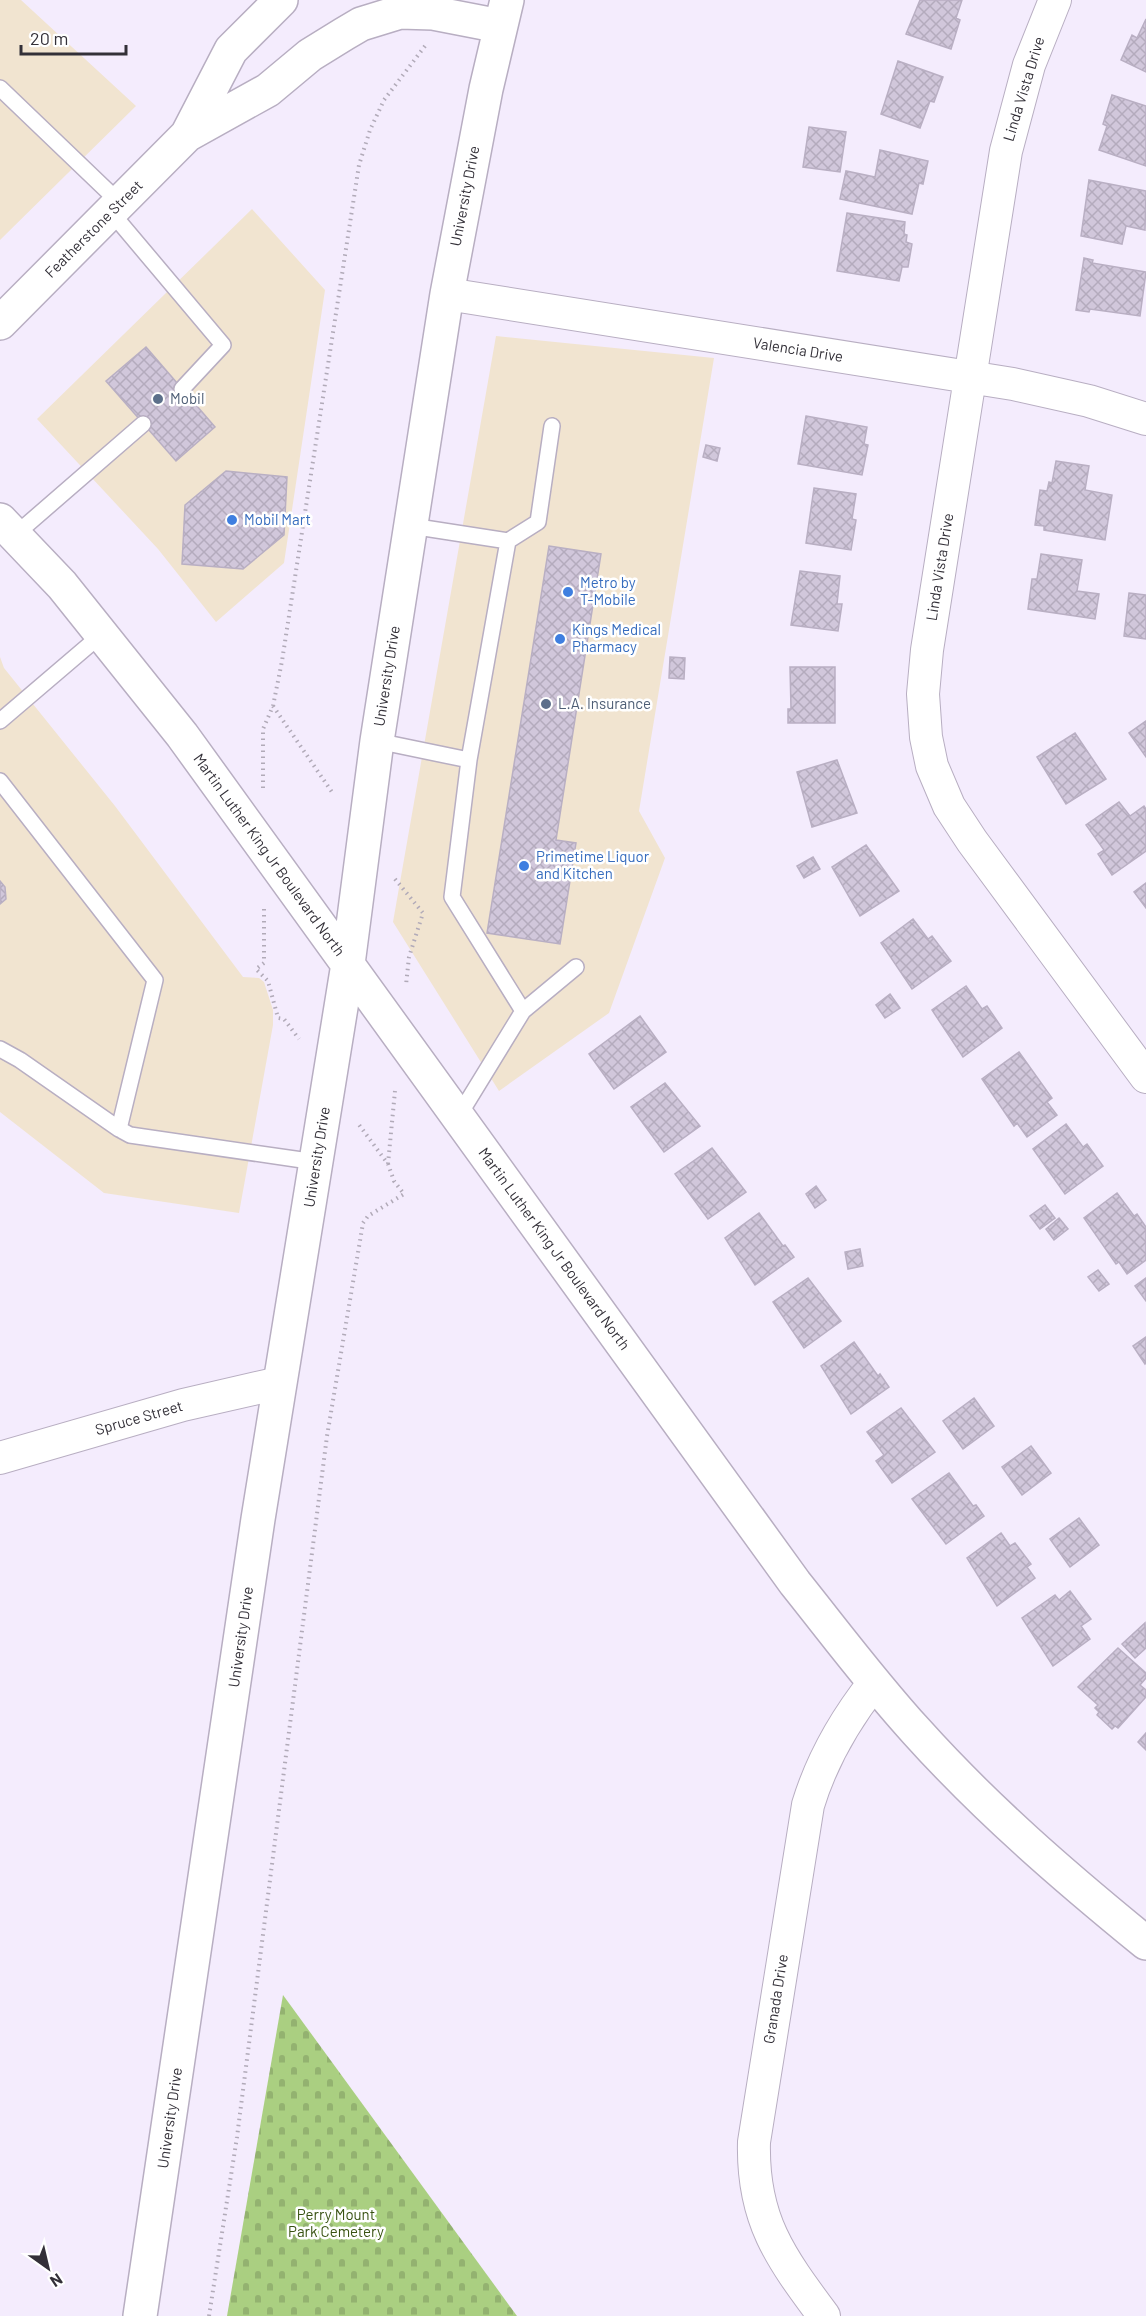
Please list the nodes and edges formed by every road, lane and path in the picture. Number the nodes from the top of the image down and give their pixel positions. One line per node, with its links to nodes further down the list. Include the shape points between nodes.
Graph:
1 (281, 0): 6 (main road, Featherstone Street, via 231,50)
2 (1055, 0): 10 (street, Linda Vista Drive, via 1029,65 1010,132)
3 (504, 13): 6 (main road, Featherstone Street, via 416,12 361,24 327,44 268,90); 8 (main road, University Drive)
4 (424, 51): 19 (path, via 384,100 359,165)
5 (0, 88): 7 (lane)
6 (187, 135): 7 (main road, Featherstone Street)
7 (115, 207): 9 (main road, Featherstone Street); 11 (lane, via 223,345)
8 (447, 294): 10 (street, Valencia Drive); 15 (main road, University Drive)
9 (0, 323)
10 (970, 377): 12 (street, Valencia Drive, via 1051,391); 34 (street, Linda Vista Drive, via 924,672 923,716 929,752 956,819)
11 (182, 389)
12 (1146, 419)
13 (143, 424): 16 (lane)
14 (552, 426): 17 (lane, via 537,522)
15 (411, 526): 17 (lane); 23 (main road, University Drive)
16 (7, 527): 18 (main road, Martin Luther King Jr Boulevard North)
17 (508, 541): 24 (lane)
18 (102, 634): 20 (lane); 29 (main road, Martin Luther King Jr Boulevard North, via 182,735)
19 (273, 706): 21 (path); 22 (path)
20 (0, 721)
21 (286, 728)
22 (263, 729)
23 (377, 741): 24 (lane); 29 (main road, University Drive)
24 (469, 760): 31 (lane, via 452,897)
25 (0, 781): 36 (lane, via 155,980)
26 (406, 894): 27 (path, via 423,913)
27 (409, 957)
28 (264, 963): 32 (path, via 256,969 268,981 278,1018)
29 (348, 964): 35 (main road, Martin Luther King Jr Boulevard North); 37 (main road, University Drive)
30 (576, 967): 31 (lane)
31 (523, 1011): 35 (lane)
32 (285, 1018)
33 (0, 1049): 36 (lane)
34 (1146, 1077)
35 (458, 1117): 41 (main road, Martin Luther King Jr Boulevard North, via 795,1583)
36 (119, 1129): 37 (lane, via 130,1135)
37 (316, 1162): 39 (main road, University Drive)
38 (388, 1164): 44 (path, via 404,1194 363,1223 327,1436 237,2137)
39 (279, 1383): 40 (street, Spruce Street, via 183,1405); 43 (main road, University Drive)
40 (0, 1458)
41 (874, 1683): 42 (main road, Martin Luther King Jr Boulevard North, via 1003,1820); 45 (street, Granada Drive, via 848,1716 827,1753 808,1805 754,2142 755,2181 764,2220 783,2260)
42 (1146, 1944)
43 (140, 2316)
44 (209, 2316)
45 (824, 2316)

